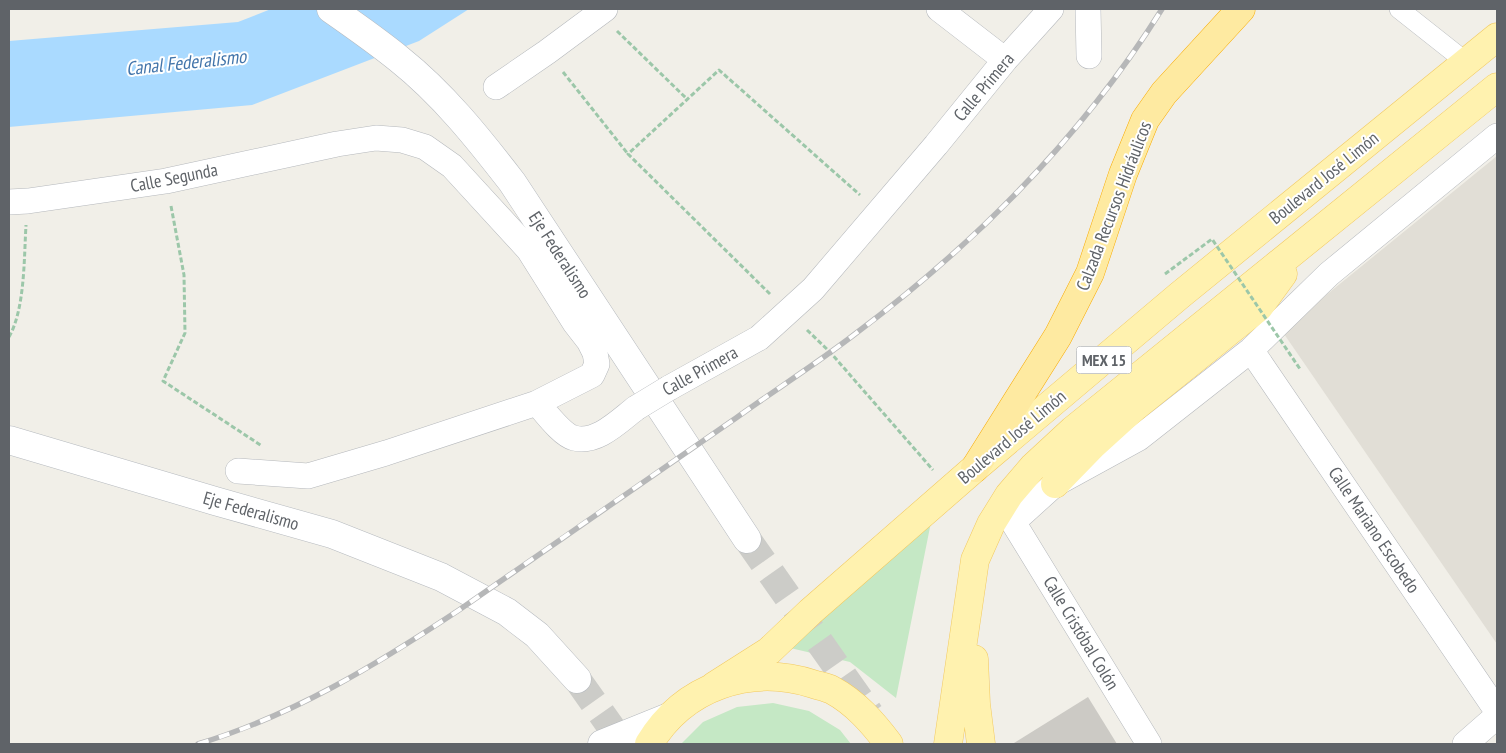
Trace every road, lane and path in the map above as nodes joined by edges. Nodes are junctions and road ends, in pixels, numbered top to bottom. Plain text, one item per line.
1 (331, 9) edge
2 (939, 9) edge
3 (1051, 9) edge
4 (1088, 9) edge
5 (1241, 9) edge
6 (1399, 9) edge
7 (602, 11) edge
8 (1497, 37) edge
9 (548, 52) junction
10 (1089, 56) dead end
11 (1005, 60) junction
12 (1466, 62) junction
13 (496, 86) dead end
14 (1497, 87) edge
15 (688, 100) junction
16 (1497, 136) edge
17 (628, 154) junction
18 (166, 181) junction
19 (18, 202) edge
20 (880, 212) junction
21 (1320, 231) junction
22 (1165, 274) dead end
23 (788, 312) junction
24 (9, 338) edge
25 (1251, 350) junction
26 (1300, 369) dead end
27 (537, 403) junction
28 (9, 440) edge
29 (268, 450) dead end
30 (975, 468) junction
31 (238, 471) dead end
32 (1055, 484) junction
33 (950, 490) junction
34 (747, 539) tunnel mouth
35 (968, 614) junction
36 (577, 679) tunnel mouth
37 (714, 686) junction
38 (1497, 711) edge
39 (1497, 716) edge
40 (670, 717) junction
41 (602, 744) edge
42 (649, 744) edge
43 (889, 744) edge
44 (948, 744) edge
45 (981, 744) edge
46 (1149, 744) edge
47 (1465, 744) edge

1 - 34 main road, Eje Federalismo
2 - 11 street
3 - 11 street, Calle Primera
4 - 10 street
5 - 30 highway, Calzada Recursos Hidráulicos
6 - 12 street
7 - 9 street
7 - 15 path
8 - 12 main road, Boulevard José Limón / MEX 15
9 - 13 street
9 - 17 path
11 - 20 street, Calle Primera
12 - 30 main road, Boulevard José Limón / MEX 15
14 - 21 main road, Boulevard José Limón / MEX 15
15 - 17 path
15 - 20 path
16 - 25 street
17 - 23 path
18 - 19 street, Calle Segunda
18 - 27 street, Calle Segunda
18 - 29 path
19 - 24 path
20 - 23 street, Calle Primera
21 - 32 main road
21 - 35 main road, Boulevard José Limón / MEX 15
22 - 26 path, bridge
23 - 27 street, Calle Primera, bridge
23 - 33 path
25 - 32 street
25 - 38 street, Calle Mariano Escobedo
27 - 31 street
28 - 36 main road, Eje Federalismo
30 - 33 main road, Boulevard José Limón / MEX 15
32 - 46 street, Calle Cristóbal Colón
33 - 37 main road, Boulevard José Limón / MEX 15
35 - 44 main road, Boulevard José Limón / MEX 15
35 - 45 main road
37 - 40 main road
37 - 43 main road
39 - 47 street
40 - 41 main road
40 - 42 main road

